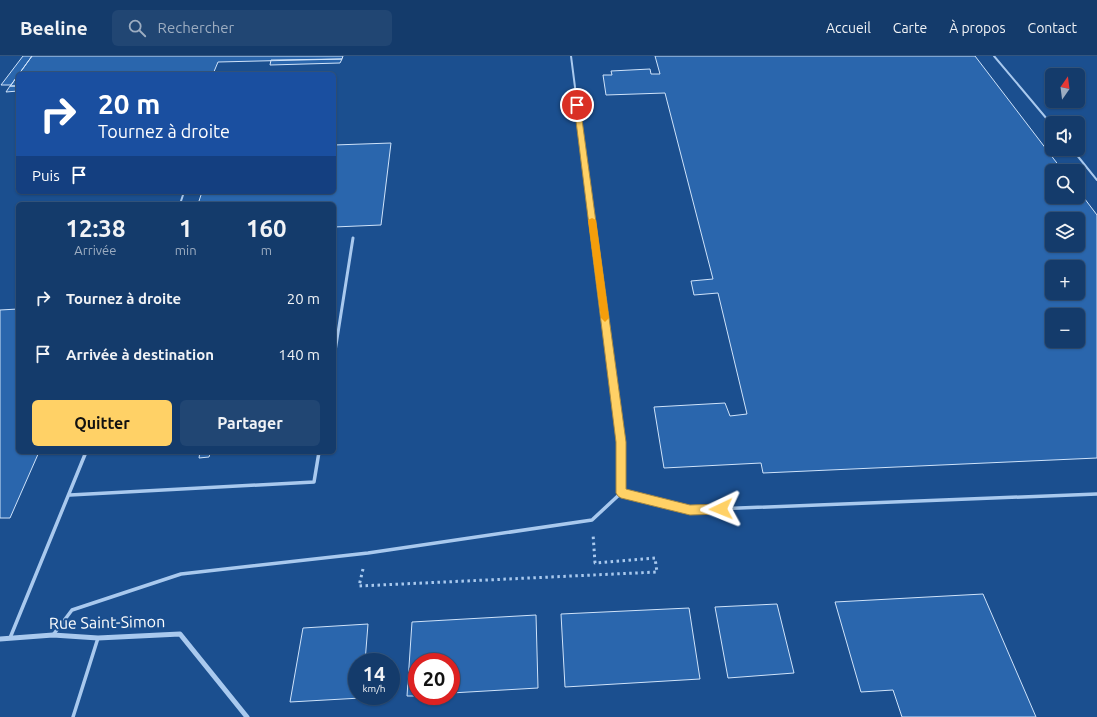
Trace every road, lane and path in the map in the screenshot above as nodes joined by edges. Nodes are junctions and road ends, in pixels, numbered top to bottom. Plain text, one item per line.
1 (571, 56) edge
2 (994, 56) edge
3 (1045, 117) edge
4 (1078, 156) edge
5 (1097, 180) edge
6 (353, 238) dead end
7 (336, 345) edge
8 (85, 454) edge
9 (319, 454) edge
10 (621, 493) junction
11 (1097, 494) edge
12 (70, 495) junction
13 (592, 520) junction
14 (368, 553) junction
15 (53, 635) junction
16 (10, 638) junction
17 (98, 638) junction
18 (0, 639) edge
19 (73, 717) edge
20 (247, 717) edge

1 - 10 lane
2 - 3 lane
4 - 5 lane
6 - 7 lane
8 - 12 lane
9 - 12 lane
10 - 11 lane
10 - 13 lane
12 - 16 lane
13 - 14 lane
13 - 14 path
14 - 15 lane
15 - 16 street, Rue Saint-Simon
15 - 17 street, Rue Saint-Simon
16 - 18 street, Rue Saint-Simon
17 - 19 lane
17 - 20 street, Rue Saint-Simon

